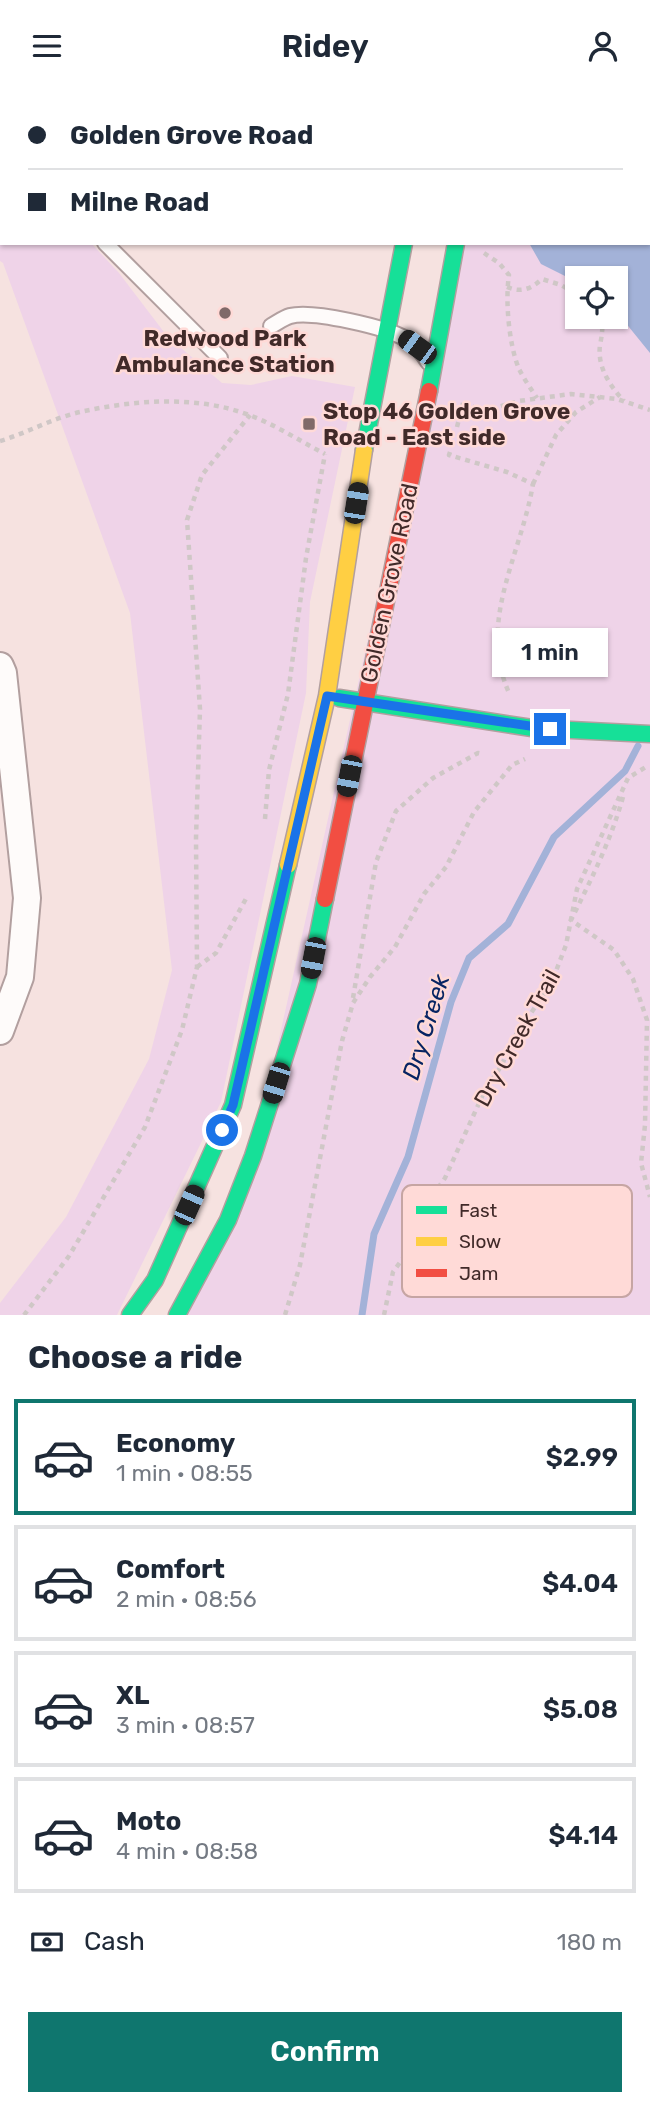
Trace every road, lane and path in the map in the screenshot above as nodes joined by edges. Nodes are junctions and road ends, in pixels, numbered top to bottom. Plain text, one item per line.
1 (107, 245) edge
2 (404, 245) edge
3 (456, 245) edge
4 (475, 247) dead end
5 (507, 287) junction
6 (565, 287) edge
7 (271, 326) dead end
8 (604, 329) edge
9 (386, 331) junction
10 (220, 358) dead end
11 (433, 375) junction
12 (458, 396) dead end
13 (600, 397) junction
14 (537, 398) junction
15 (625, 402) junction
16 (463, 403) junction
17 (650, 410) edge
18 (250, 415) junction
19 (456, 429) dead end
20 (0, 441) edge
21 (453, 442) dead end
22 (364, 448) junction
23 (325, 454) junction
24 (533, 484) junction
25 (0, 666) edge
26 (327, 696) junction
27 (364, 702) junction
28 (524, 727) junction
29 (650, 734) edge
30 (490, 754) dead end
31 (513, 755) dead end
32 (650, 764) edge
33 (628, 778) junction
34 (264, 832) dead end
35 (249, 893) dead end
36 (571, 921) junction
37 (197, 967) junction
38 (353, 1003) junction
39 (0, 1031) edge
40 (440, 1185) edge
41 (650, 1198) edge
42 (402, 1260) edge
43 (24, 1315) edge
44 (130, 1315) edge
45 (177, 1315) edge
46 (285, 1315) edge
47 (384, 1315) edge

1 - 10 lane
2 - 9 main road, Golden Grove Road
3 - 11 main road, Golden Grove Road
4 - 5 path
5 - 6 path
5 - 14 path
7 - 9 lane
8 - 15 path
9 - 11 lane
9 - 22 main road, Golden Grove Road
11 - 27 main road, Golden Grove Road
12 - 16 path
13 - 14 path
13 - 15 path
13 - 24 path
14 - 16 path
15 - 17 path
16 - 19 path
18 - 20 path
18 - 23 path
18 - 37 path
21 - 24 path
22 - 23 path
22 - 26 main road, Golden Grove Road
23 - 34 path
24 - 28 path
25 - 39 street
26 - 27 main road
26 - 44 main road, Golden Grove Road
27 - 28 main road
27 - 45 main road, Golden Grove Road
28 - 29 main road
30 - 38 path
31 - 38 path
32 - 33 path
33 - 36 path
33 - 36 path, Dry Creek Trail
35 - 37 path
36 - 40 path, Dry Creek Trail
36 - 41 path
37 - 43 path
38 - 46 path
42 - 47 path, Dry Creek Trail

